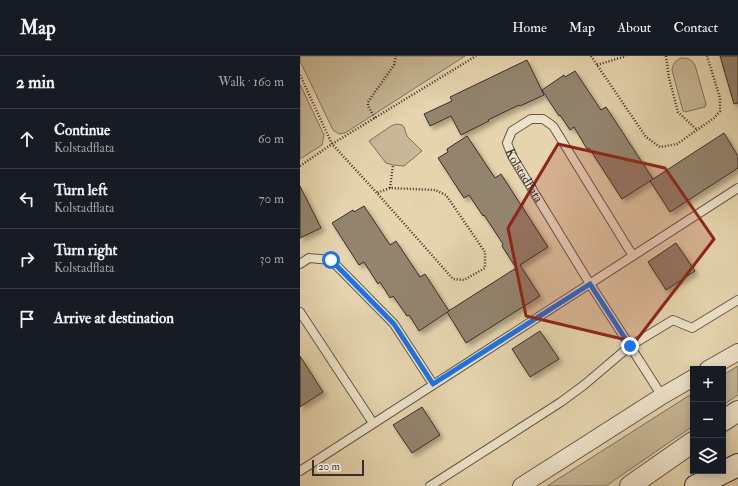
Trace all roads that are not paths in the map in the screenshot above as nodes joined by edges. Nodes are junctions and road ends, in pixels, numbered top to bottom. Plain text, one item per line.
1 (738, 188) edge
2 (633, 256) junction
3 (300, 264) edge
4 (590, 284) junction
5 (738, 300) edge
6 (300, 312) edge
7 (630, 346) junction
8 (738, 352) edge
9 (713, 366) edge
10 (690, 380) edge
11 (433, 384) junction
12 (662, 396) junction
13 (738, 411) edge
14 (726, 420) edge
15 (373, 423) junction
16 (690, 444) edge
17 (738, 465) edge
18 (300, 471) edge
19 (430, 486) edge
20 (521, 486) edge
21 (630, 486) edge
22 (696, 486) edge

1 - 2 lane
2 - 4 lane
2 - 4 lane, Kolstadflata
3 - 11 lane
4 - 7 lane, Kolstadflata
4 - 11 lane
5 - 7 lane
6 - 15 lane
7 - 12 lane, Kolstadflata
7 - 19 lane
8 - 9 street
10 - 12 street
11 - 15 lane
12 - 20 street
13 - 14 street
15 - 18 lane
16 - 21 street
17 - 22 main road

